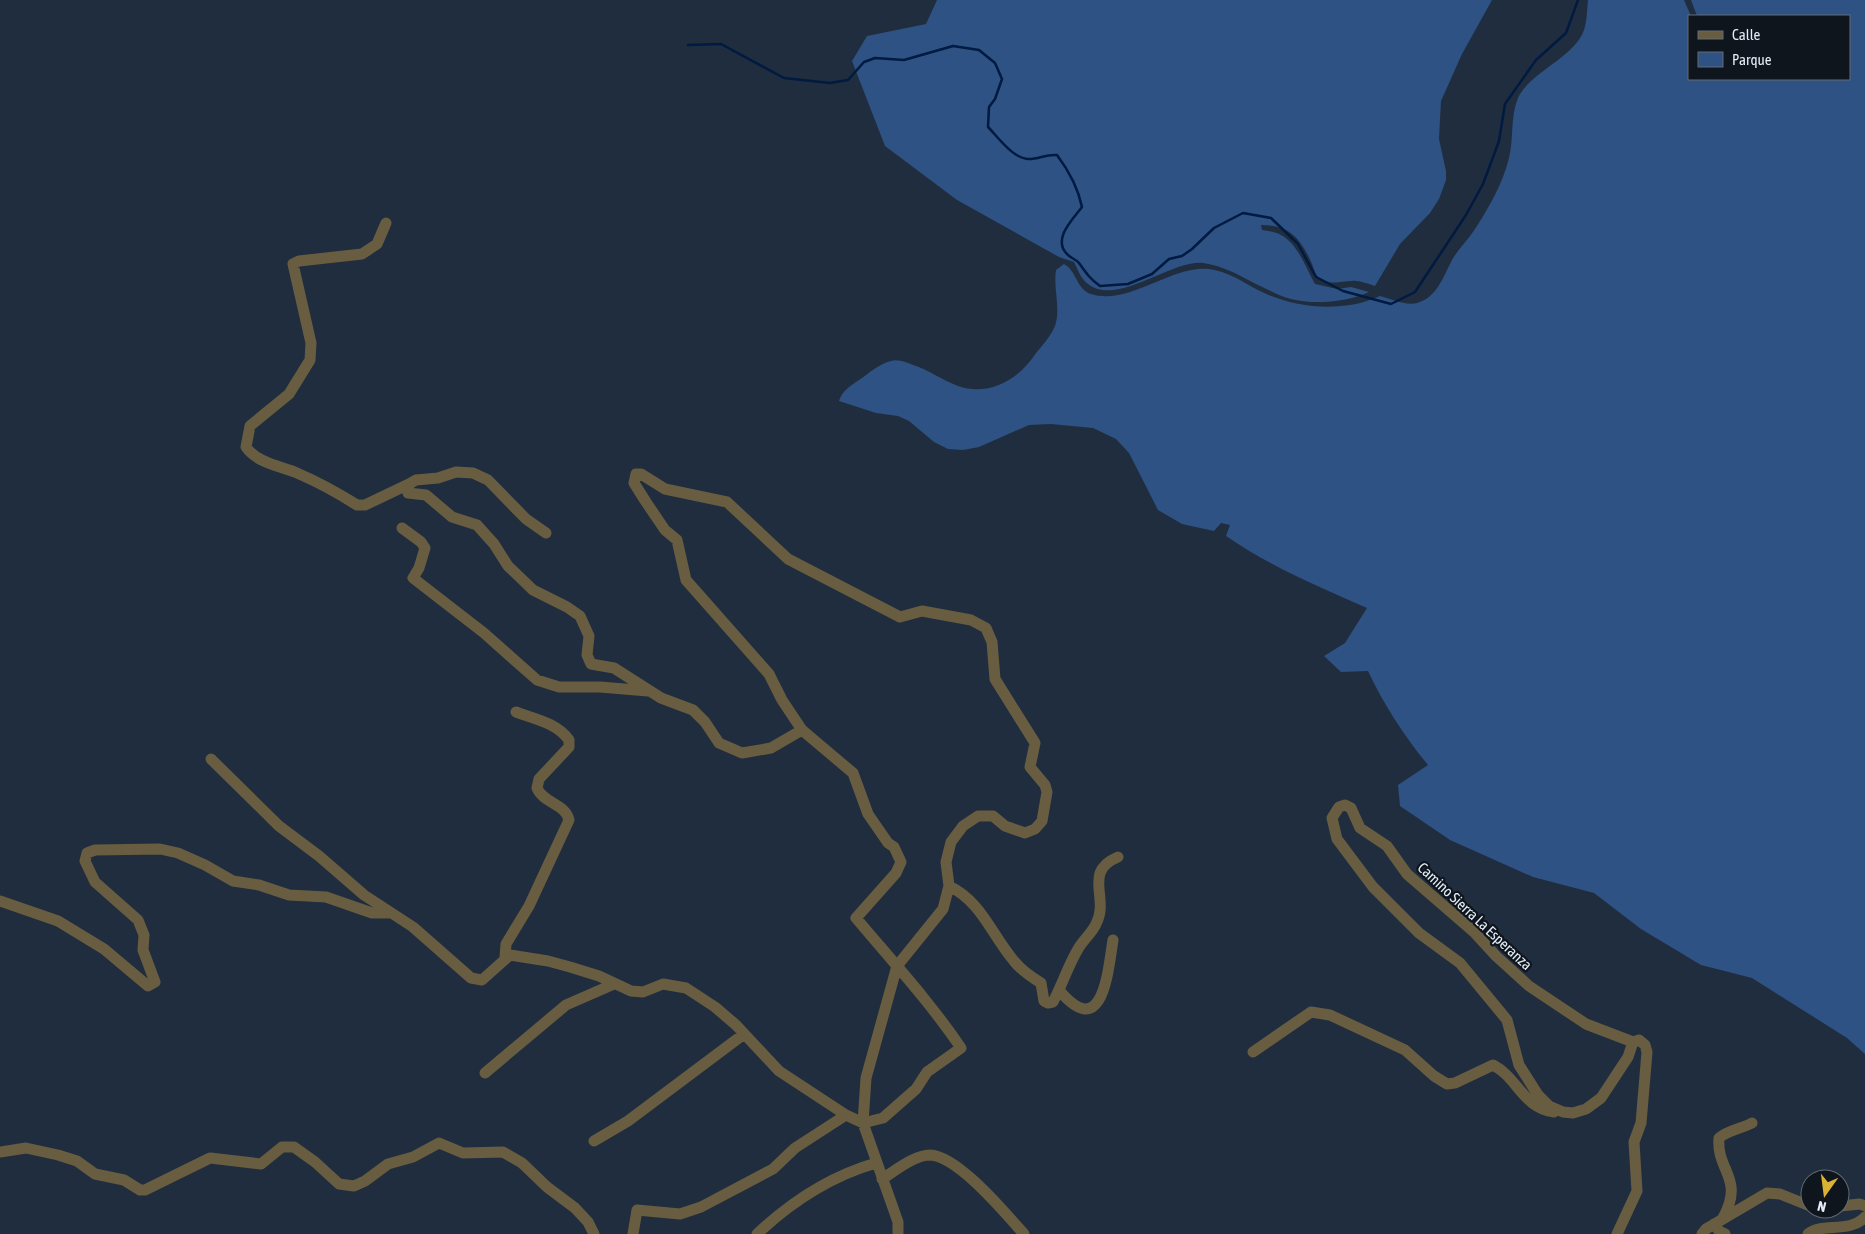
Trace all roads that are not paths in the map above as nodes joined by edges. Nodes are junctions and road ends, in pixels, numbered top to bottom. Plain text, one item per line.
1 (386, 223) dead end
2 (409, 484) junction
3 (402, 528) dead end
4 (546, 533) dead end
5 (650, 691) junction
6 (516, 712) dead end
7 (802, 730) junction
8 (211, 759) dead end
9 (1118, 857) dead end
10 (949, 886) junction
11 (0, 901) edge
12 (390, 913) junction
13 (1113, 940) dead end
14 (505, 957) junction
15 (897, 966) junction
16 (614, 984) junction
17 (1059, 990) junction
18 (744, 1034) junction
19 (1632, 1042) junction
20 (1253, 1052) dead end
21 (485, 1073) dead end
22 (1563, 1112) junction
23 (846, 1115) junction
24 (863, 1122) junction
25 (1752, 1122) dead end
26 (594, 1140) dead end
27 (0, 1152) edge
28 (876, 1163) junction
29 (882, 1179) junction
30 (1800, 1202) edge
31 (1850, 1205) edge
32 (1865, 1206) edge
33 (1865, 1217) edge
34 (1718, 1222) junction
35 (594, 1234) edge
36 (633, 1234) edge
37 (757, 1234) edge
38 (898, 1234) edge
39 (1024, 1234) edge
40 (1617, 1234) edge
41 (1702, 1234) edge
42 (1725, 1234) edge
43 (1808, 1234) edge

1 - 2 street
2 - 4 street
2 - 5 street
3 - 5 street
5 - 7 street
6 - 14 street
7 - 10 street
7 - 15 street
8 - 12 street
9 - 17 street
10 - 15 street
10 - 17 street
11 - 12 street
12 - 14 street
13 - 17 street
14 - 16 street
15 - 24 street
15 - 24 street
16 - 18 street
16 - 21 street
18 - 23 street
18 - 26 street
19 - 22 street
19 - 22 street, Camino Sierra La Esperanza
19 - 40 street, Camino Sierra La Esperanza
20 - 22 street
23 - 24 street
23 - 36 street
24 - 28 street
25 - 34 street
27 - 35 street
28 - 29 street
28 - 37 street
29 - 38 street
29 - 39 street
30 - 34 street
31 - 32 street
33 - 43 street
34 - 41 street
34 - 42 street

